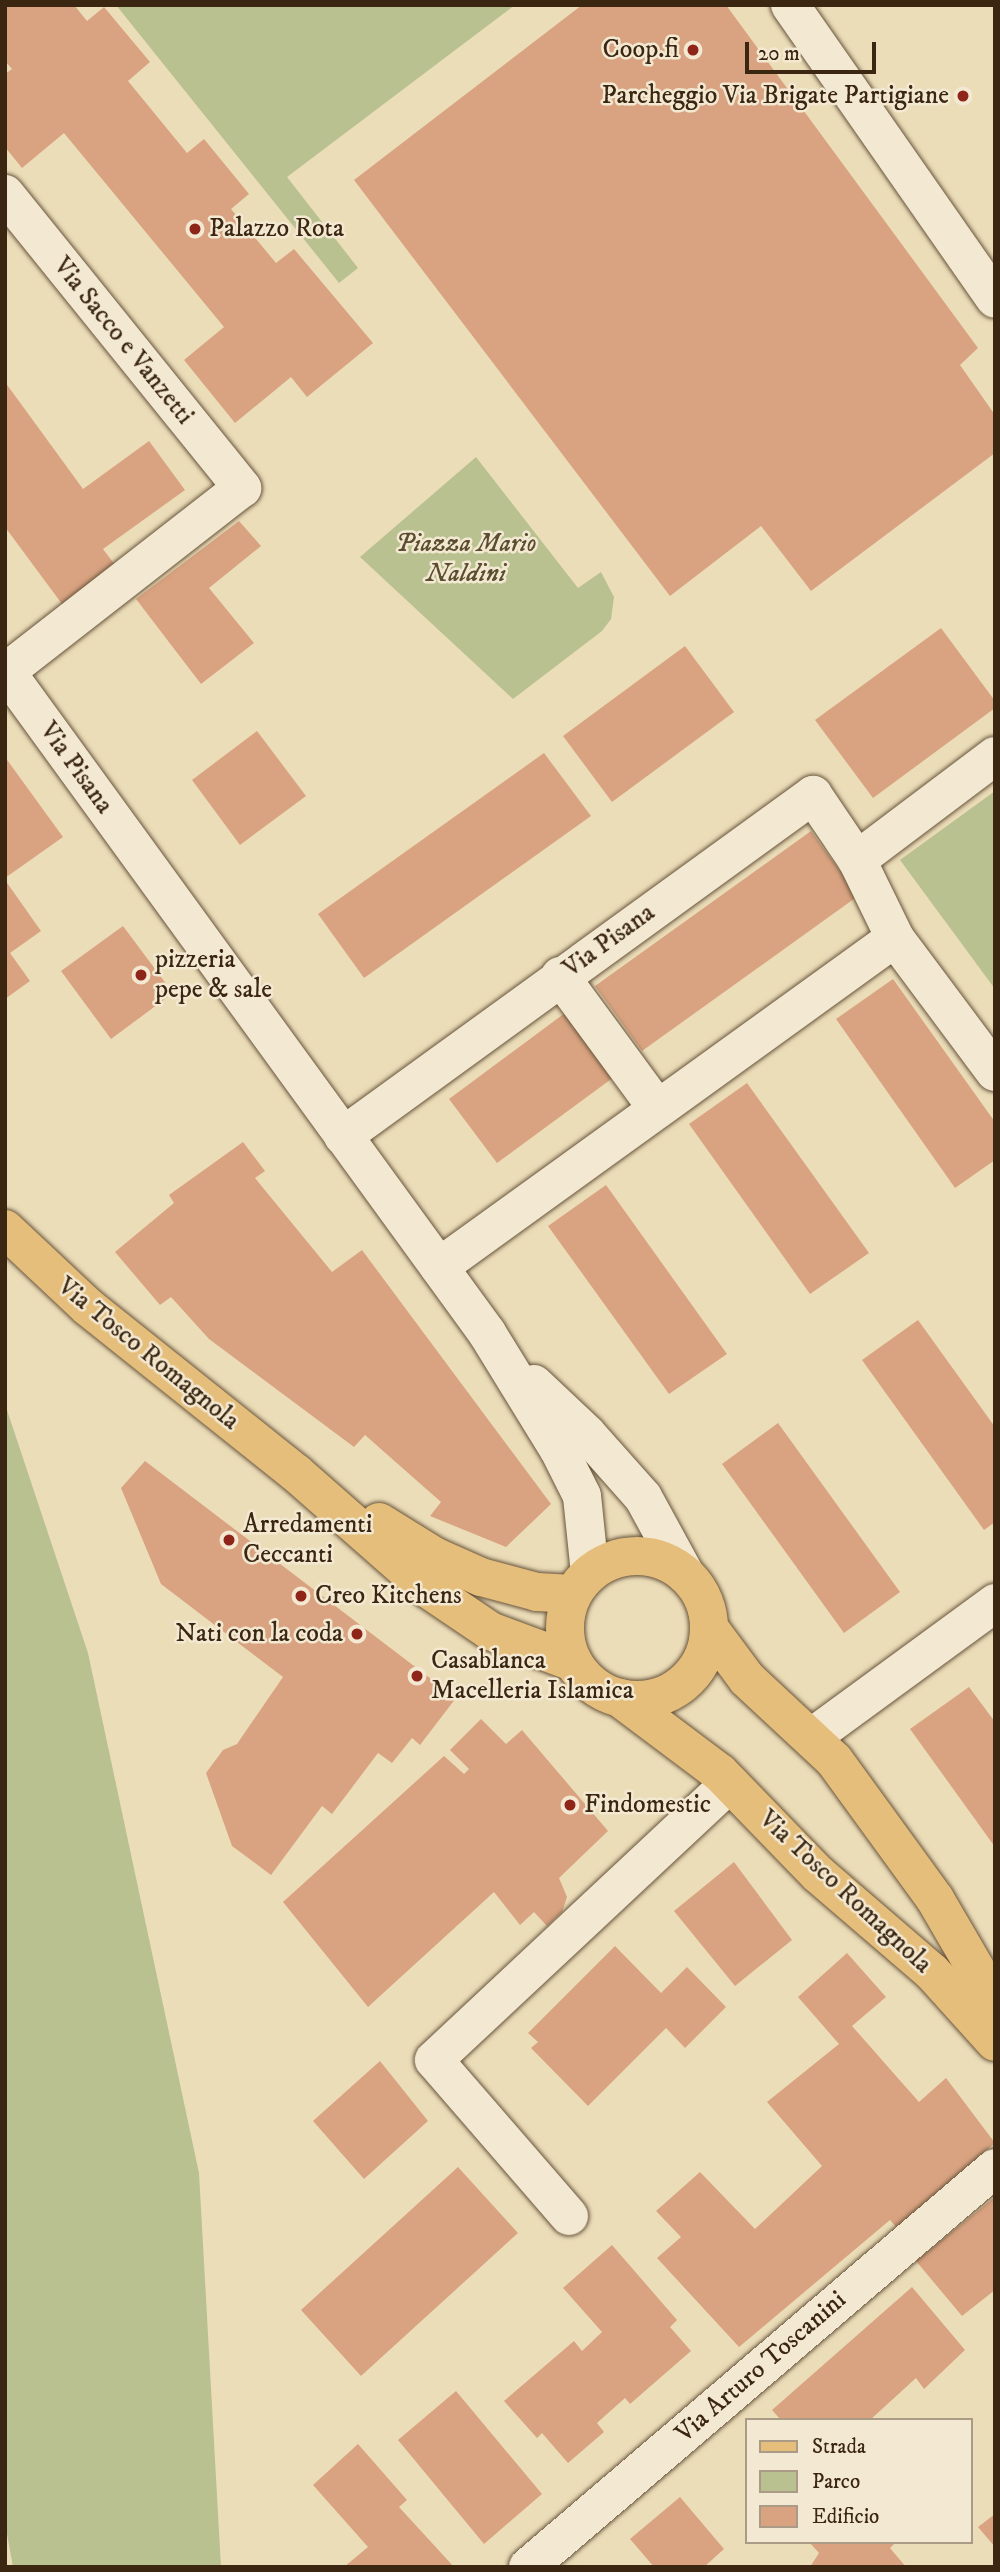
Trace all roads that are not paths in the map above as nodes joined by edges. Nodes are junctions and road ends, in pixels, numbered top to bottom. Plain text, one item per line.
1 (790, 5) edge
2 (5, 194) edge
3 (995, 299) edge
4 (242, 488) joint
5 (6, 671) edge
6 (995, 756) edge
7 (857, 860) junction
8 (895, 939) junction
9 (560, 976) junction
10 (990, 1054) edge
11 (657, 1108) junction
12 (344, 1136) junction
13 (5, 1229) edge
14 (439, 1266) junction
15 (497, 1349) junction
16 (296, 1472) junction
17 (685, 1574) junction
18 (581, 1583) junction
19 (995, 1603) edge
20 (710, 1629) junction
21 (573, 1662) junction
22 (620, 1698) junction
23 (812, 1737) junction
24 (730, 1783) junction
25 (995, 2002) edge
26 (995, 2042) edge
27 (995, 2168) edge
28 (569, 2216) dead end
29 (528, 2567) edge

1 - 3 street
2 - 4 street, Via Sacco e Vanzetti
4 - 5 street, Via Pisana
5 - 12 street, Via Pisana
6 - 7 street
7 - 8 street
7 - 9 street, Via Pisana
8 - 10 street
8 - 11 street
9 - 11 street
9 - 12 street, Via Pisana
11 - 14 street
12 - 14 street, Via Pisana
13 - 16 main road, Via Tosco Romagnola
14 - 15 street, Via Pisana
15 - 17 street
15 - 18 street
16 - 18 main road, Via Tosco Romagnola
16 - 21 main road, Via Tosco Romagnola
17 - 18 main road
17 - 20 main road
18 - 21 main road
19 - 23 street
20 - 22 main road
20 - 23 main road, Via Tosco Romagnola
21 - 22 main road
22 - 24 main road, Via Tosco Romagnola
23 - 25 main road, Via Tosco Romagnola
24 - 26 main road, Via Tosco Romagnola
24 - 28 street
27 - 29 street, Via Arturo Toscanini

